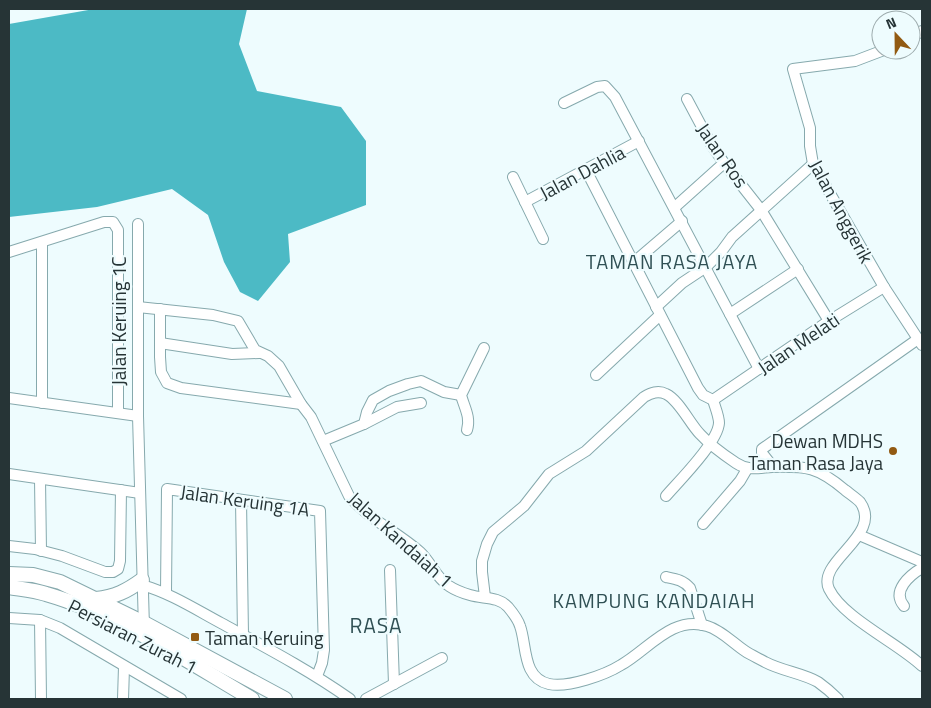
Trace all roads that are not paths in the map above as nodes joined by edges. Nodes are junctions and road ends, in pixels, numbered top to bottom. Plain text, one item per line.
1 (871, 55) edge
2 (687, 99) dead end
3 (564, 103) dead end
4 (639, 141) junction
5 (724, 163) junction
6 (813, 164) junction
7 (586, 170) junction
8 (513, 177) dead end
9 (525, 202) junction
10 (675, 208) junction
11 (761, 210) junction
12 (682, 221) junction
13 (138, 224) dead end
14 (544, 239) dead end
15 (42, 242) junction
16 (9, 252) edge
17 (633, 263) junction
18 (706, 267) junction
19 (798, 269) junction
20 (884, 286) junction
21 (138, 307) junction
22 (160, 309) junction
23 (658, 311) junction
24 (730, 314) junction
25 (829, 321) junction
26 (920, 342) edge
27 (160, 343) junction
28 (484, 348) dead end
29 (259, 353) junction
30 (759, 369) junction
31 (596, 376) dead end
32 (460, 394) junction
33 (9, 398) edge
34 (713, 400) junction
35 (42, 403) junction
36 (421, 403) dead end
37 (301, 404) junction
38 (118, 412) junction
39 (138, 416) junction
40 (364, 424) junction
41 (467, 430) dead end
42 (323, 441) junction
43 (710, 443) junction
44 (773, 467) junction
45 (747, 469) junction
46 (9, 474) edge
47 (40, 479) junction
48 (122, 490) junction
49 (140, 493) junction
50 (666, 496) dead end
51 (241, 500) junction
52 (703, 524) dead end
53 (859, 535) junction
54 (9, 546) edge
55 (41, 551) junction
56 (922, 562) edge
57 (922, 568) edge
58 (390, 570) dead end
59 (9, 574) edge
60 (666, 577) dead end
61 (142, 582) junction
62 (9, 588) edge
63 (166, 593) junction
64 (485, 597) junction
65 (96, 598) junction
66 (904, 606) dead end
67 (9, 618) edge
68 (40, 620) junction
69 (702, 626) junction
70 (144, 630) junction
71 (243, 635) junction
72 (442, 658) dead end
73 (922, 666) edge
74 (124, 667) junction
75 (317, 676) junction
76 (394, 684) junction
77 (41, 699) edge
78 (124, 699) edge
79 (181, 699) edge
80 (252, 699) edge
81 (285, 699) edge
82 (350, 699) edge
83 (366, 699) edge
84 (838, 699) edge

1 - 6 street, Jalan Anggerik
2 - 5 street, Jalan Ros
3 - 4 street
4 - 7 street, Jalan Dahlia
4 - 10 street
5 - 10 street
5 - 11 street, Jalan Ros
6 - 11 street
6 - 20 street, Jalan Anggerik
7 - 9 street, Jalan Dahlia
7 - 17 street
8 - 9 street
9 - 14 street
10 - 12 street
11 - 18 street
11 - 19 street, Jalan Ros
12 - 17 street
12 - 18 street
13 - 21 street
15 - 16 street
15 - 35 street
15 - 38 street, Jalan Keruing 1C
17 - 23 street
18 - 23 street
18 - 24 street
19 - 24 street
19 - 25 street, Jalan Ros
20 - 25 street, Jalan Melati
20 - 26 street, Jalan Anggerik
21 - 22 street
21 - 39 street
22 - 27 street
22 - 29 street
23 - 31 street
23 - 34 street
24 - 30 street
25 - 30 street, Jalan Melati
26 - 44 street
27 - 29 street
27 - 37 street
28 - 32 street
29 - 37 street, Jalan Kandaiah 1
30 - 34 street, Jalan Melati
32 - 40 street
32 - 41 street
33 - 35 street
34 - 43 street
35 - 38 street
36 - 40 street
37 - 42 street, Jalan Kandaiah 1
38 - 39 street
39 - 49 street
40 - 42 street
42 - 64 street, Jalan Kandaiah 1
43 - 45 street
43 - 50 street
43 - 64 street
44 - 45 street
44 - 53 street
45 - 52 street
46 - 47 street
47 - 48 street
47 - 55 street
48 - 49 street
48 - 55 street
49 - 61 street
51 - 63 street, Jalan Keruing 1A
51 - 71 street
51 - 75 street, Jalan Keruing 1A
53 - 56 street
53 - 73 street
54 - 55 street
57 - 66 street
58 - 76 street
59 - 65 main road, Persiaran Zurah 1
60 - 69 street
61 - 63 street
61 - 65 main road
61 - 70 street
62 - 70 main road, Persiaran Zurah 1
63 - 71 street
64 - 69 street, Jalan Kandaiah 1
65 - 70 main road, Persiaran Zurah 1
67 - 68 street
68 - 74 street
68 - 77 street
69 - 84 street, Jalan Kandaiah 1
70 - 80 main road, Persiaran Zurah 1
70 - 81 main road, Persiaran Zurah 1
71 - 75 street
72 - 76 street
74 - 78 street
74 - 79 street
75 - 82 street
76 - 83 street

